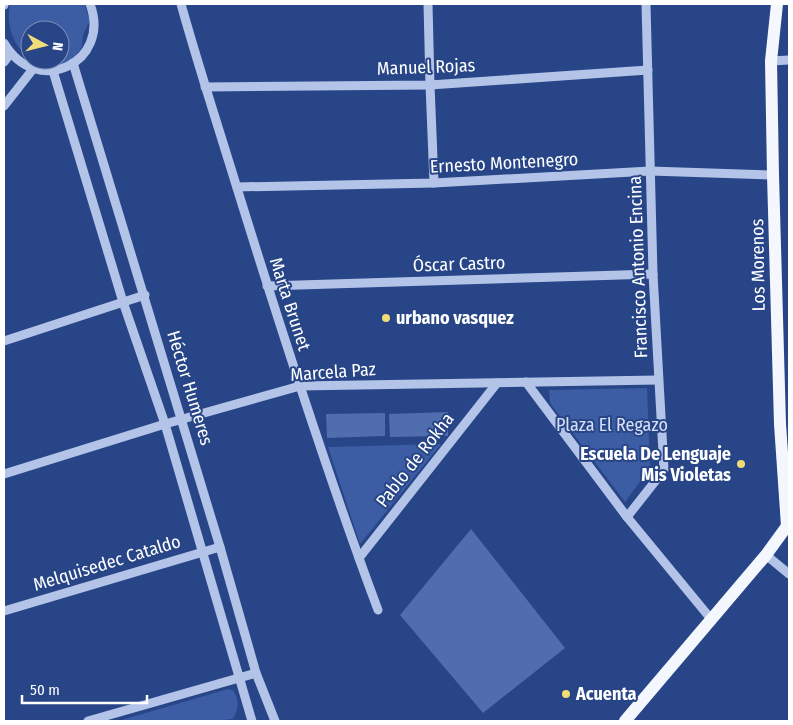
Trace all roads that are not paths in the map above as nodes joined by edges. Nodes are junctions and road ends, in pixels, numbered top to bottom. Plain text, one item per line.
1 (90, 4) edge
2 (181, 4) edge
3 (428, 4) edge
4 (646, 4) edge
5 (777, 4) edge
6 (4, 43) edge
7 (10, 54) junction
8 (771, 60) junction
9 (789, 60) edge
10 (4, 62) edge
11 (20, 62) edge
12 (73, 63) junction
13 (32, 70) edge
14 (43, 70) edge
15 (648, 70) junction
16 (53, 71) junction
17 (430, 85) junction
18 (205, 88) junction
19 (4, 106) edge
20 (650, 171) junction
21 (773, 174) junction
22 (434, 183) junction
23 (237, 187) junction
24 (652, 274) junction
25 (267, 286) junction
26 (145, 295) junction
27 (123, 302) junction
28 (4, 341) edge
29 (658, 380) junction
30 (526, 382) junction
31 (498, 383) junction
32 (300, 386) junction
33 (182, 419) junction
34 (784, 420) edge
35 (165, 424) junction
36 (4, 474) edge
37 (627, 517) junction
38 (788, 526) edge
39 (220, 547) junction
40 (204, 552) junction
41 (766, 555) junction
42 (359, 558) junction
43 (789, 574) edge
44 (378, 610) dead end
45 (4, 611) edge
46 (711, 619) junction
47 (256, 673) junction
48 (238, 679) junction
49 (88, 721) edge
50 (252, 721) edge
51 (274, 721) edge
52 (625, 721) edge

1 - 12 street
2 - 18 street, Marta Brunet
3 - 17 street
4 - 15 street, Francisco Antonio Encina
5 - 8 main road, Los Morenos
6 - 7 street
7 - 10 street
7 - 11 street
8 - 9 street
8 - 21 main road, Los Morenos
12 - 16 street
12 - 26 street, Héctor Humeres
13 - 19 street
14 - 16 street
15 - 17 street, Manuel Rojas
15 - 20 street, Francisco Antonio Encina
16 - 27 street, Héctor Humeres
17 - 18 street, Manuel Rojas
17 - 22 street
18 - 23 street, Marta Brunet
20 - 21 street, Ernesto Montenegro
20 - 22 street, Ernesto Montenegro
20 - 24 street, Francisco Antonio Encina
21 - 34 main road, Los Morenos
22 - 23 street, Ernesto Montenegro
23 - 25 street, Marta Brunet
24 - 25 street, Óscar Castro
24 - 29 street, Francisco Antonio Encina
25 - 32 street, Marta Brunet
26 - 27 street
26 - 33 street, Héctor Humeres
27 - 28 street
27 - 35 street, Héctor Humeres
29 - 30 street, Marcela Paz
29 - 37 street, Francisco Antonio Encina
30 - 31 street, Marcela Paz
30 - 37 street
31 - 32 street, Marcela Paz
31 - 42 street, Pablo de Rokha
32 - 33 street, Marcela Paz
32 - 42 street, Marta Brunet
33 - 35 street, Marcela Paz
33 - 39 street, Héctor Humeres
34 - 38 main road, Los Morenos
35 - 36 street, Marcela Paz
35 - 40 street, Héctor Humeres
37 - 46 street
38 - 41 main road
39 - 40 street, Melquisedec Cataldo
39 - 47 street, Héctor Humeres
40 - 45 street, Melquisedec Cataldo
40 - 48 street, Héctor Humeres
41 - 43 street
41 - 46 main road
42 - 44 street, Marta Brunet
46 - 52 main road
47 - 48 street
47 - 51 street, Héctor Humeres
48 - 49 street
48 - 50 street, Héctor Humeres

